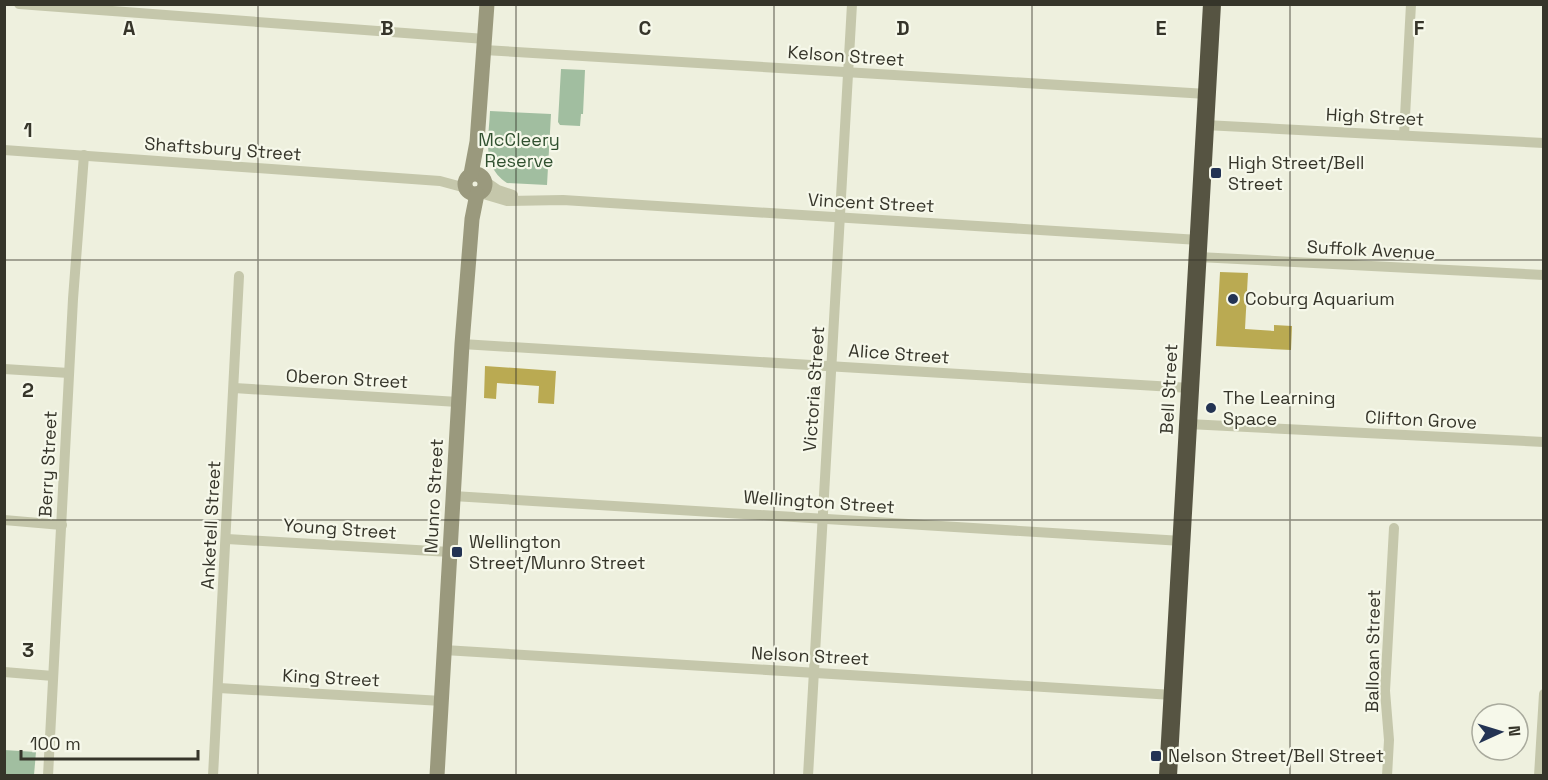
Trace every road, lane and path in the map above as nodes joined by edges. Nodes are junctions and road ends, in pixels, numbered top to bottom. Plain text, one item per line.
1 (19, 4) edge
2 (487, 4) edge
3 (852, 4) edge
4 (1212, 4) edge
5 (1411, 4) edge
6 (484, 44) junction
7 (848, 72) junction
8 (1206, 94) junction
9 (1205, 125) junction
10 (1404, 135) junction
11 (1544, 143) edge
12 (4, 150) edge
13 (84, 155) junction
14 (474, 184) junction
15 (840, 218) junction
16 (1198, 248) junction
17 (1544, 275) edge
18 (239, 276) dead end
19 (462, 344) junction
20 (832, 366) junction
21 (4, 369) edge
22 (69, 373) junction
23 (234, 388) junction
24 (1190, 388) junction
25 (458, 402) junction
26 (1188, 424) junction
27 (1544, 442) edge
28 (453, 496) junction
29 (823, 519) junction
30 (4, 520) edge
31 (62, 525) junction
32 (1394, 528) dead end
33 (227, 539) junction
34 (1182, 541) junction
35 (450, 552) junction
36 (444, 650) junction
37 (4, 672) edge
38 (814, 673) junction
39 (53, 676) junction
40 (219, 688) junction
41 (1544, 694) edge
42 (1173, 695) junction
43 (442, 701) junction
44 (1542, 756) edge
45 (48, 776) edge
46 (213, 776) edge
47 (437, 776) edge
48 (808, 776) edge
49 (1168, 776) edge
50 (1387, 776) edge
51 (1539, 776) edge

1 - 6 street, Kelson Street
2 - 6 street, Munro Street
3 - 7 street, Victoria Street
4 - 8 highway, Bell Street
5 - 10 street
6 - 7 street, Kelson Street
6 - 14 street, Munro Street
7 - 8 street, Kelson Street
7 - 15 street, Victoria Street
8 - 9 highway, Bell Street
9 - 10 street, High Street
9 - 16 highway, Bell Street
10 - 11 street, High Street
12 - 13 street, Shaftsbury Street
13 - 14 street, Shaftsbury Street
13 - 22 street, Berry Street
14 - 15 street, Vincent Street
14 - 19 street, Munro Street
15 - 16 street, Vincent Street
15 - 20 street, Victoria Street
16 - 17 street, Suffolk Avenue
16 - 24 highway, Bell Street
18 - 23 street, Anketell Street
19 - 20 street, Alice Street
19 - 25 street, Munro Street
20 - 24 street, Alice Street
20 - 29 street, Victoria Street
21 - 22 street
22 - 31 street, Berry Street
23 - 25 street, Oberon Street
23 - 33 street, Anketell Street
24 - 26 highway, Bell Street
25 - 28 street, Munro Street
26 - 27 street, Clifton Grove
26 - 34 highway, Bell Street
28 - 29 street, Wellington Street
28 - 35 street, Munro Street
29 - 34 street, Wellington Street
29 - 38 street, Victoria Street
30 - 31 street
31 - 39 street, Berry Street
32 - 50 street, Balloan Street
33 - 35 street, Young Street
33 - 40 street, Anketell Street
34 - 42 highway, Bell Street
35 - 36 street, Munro Street
36 - 38 street, Nelson Street
36 - 43 street, Munro Street
37 - 39 street
38 - 42 street, Nelson Street
38 - 48 street, Victoria Street
39 - 45 street, Berry Street
40 - 43 street, King Street
40 - 46 street, Anketell Street
41 - 44 street
42 - 49 highway, Bell Street
43 - 47 street, Munro Street
44 - 51 street

